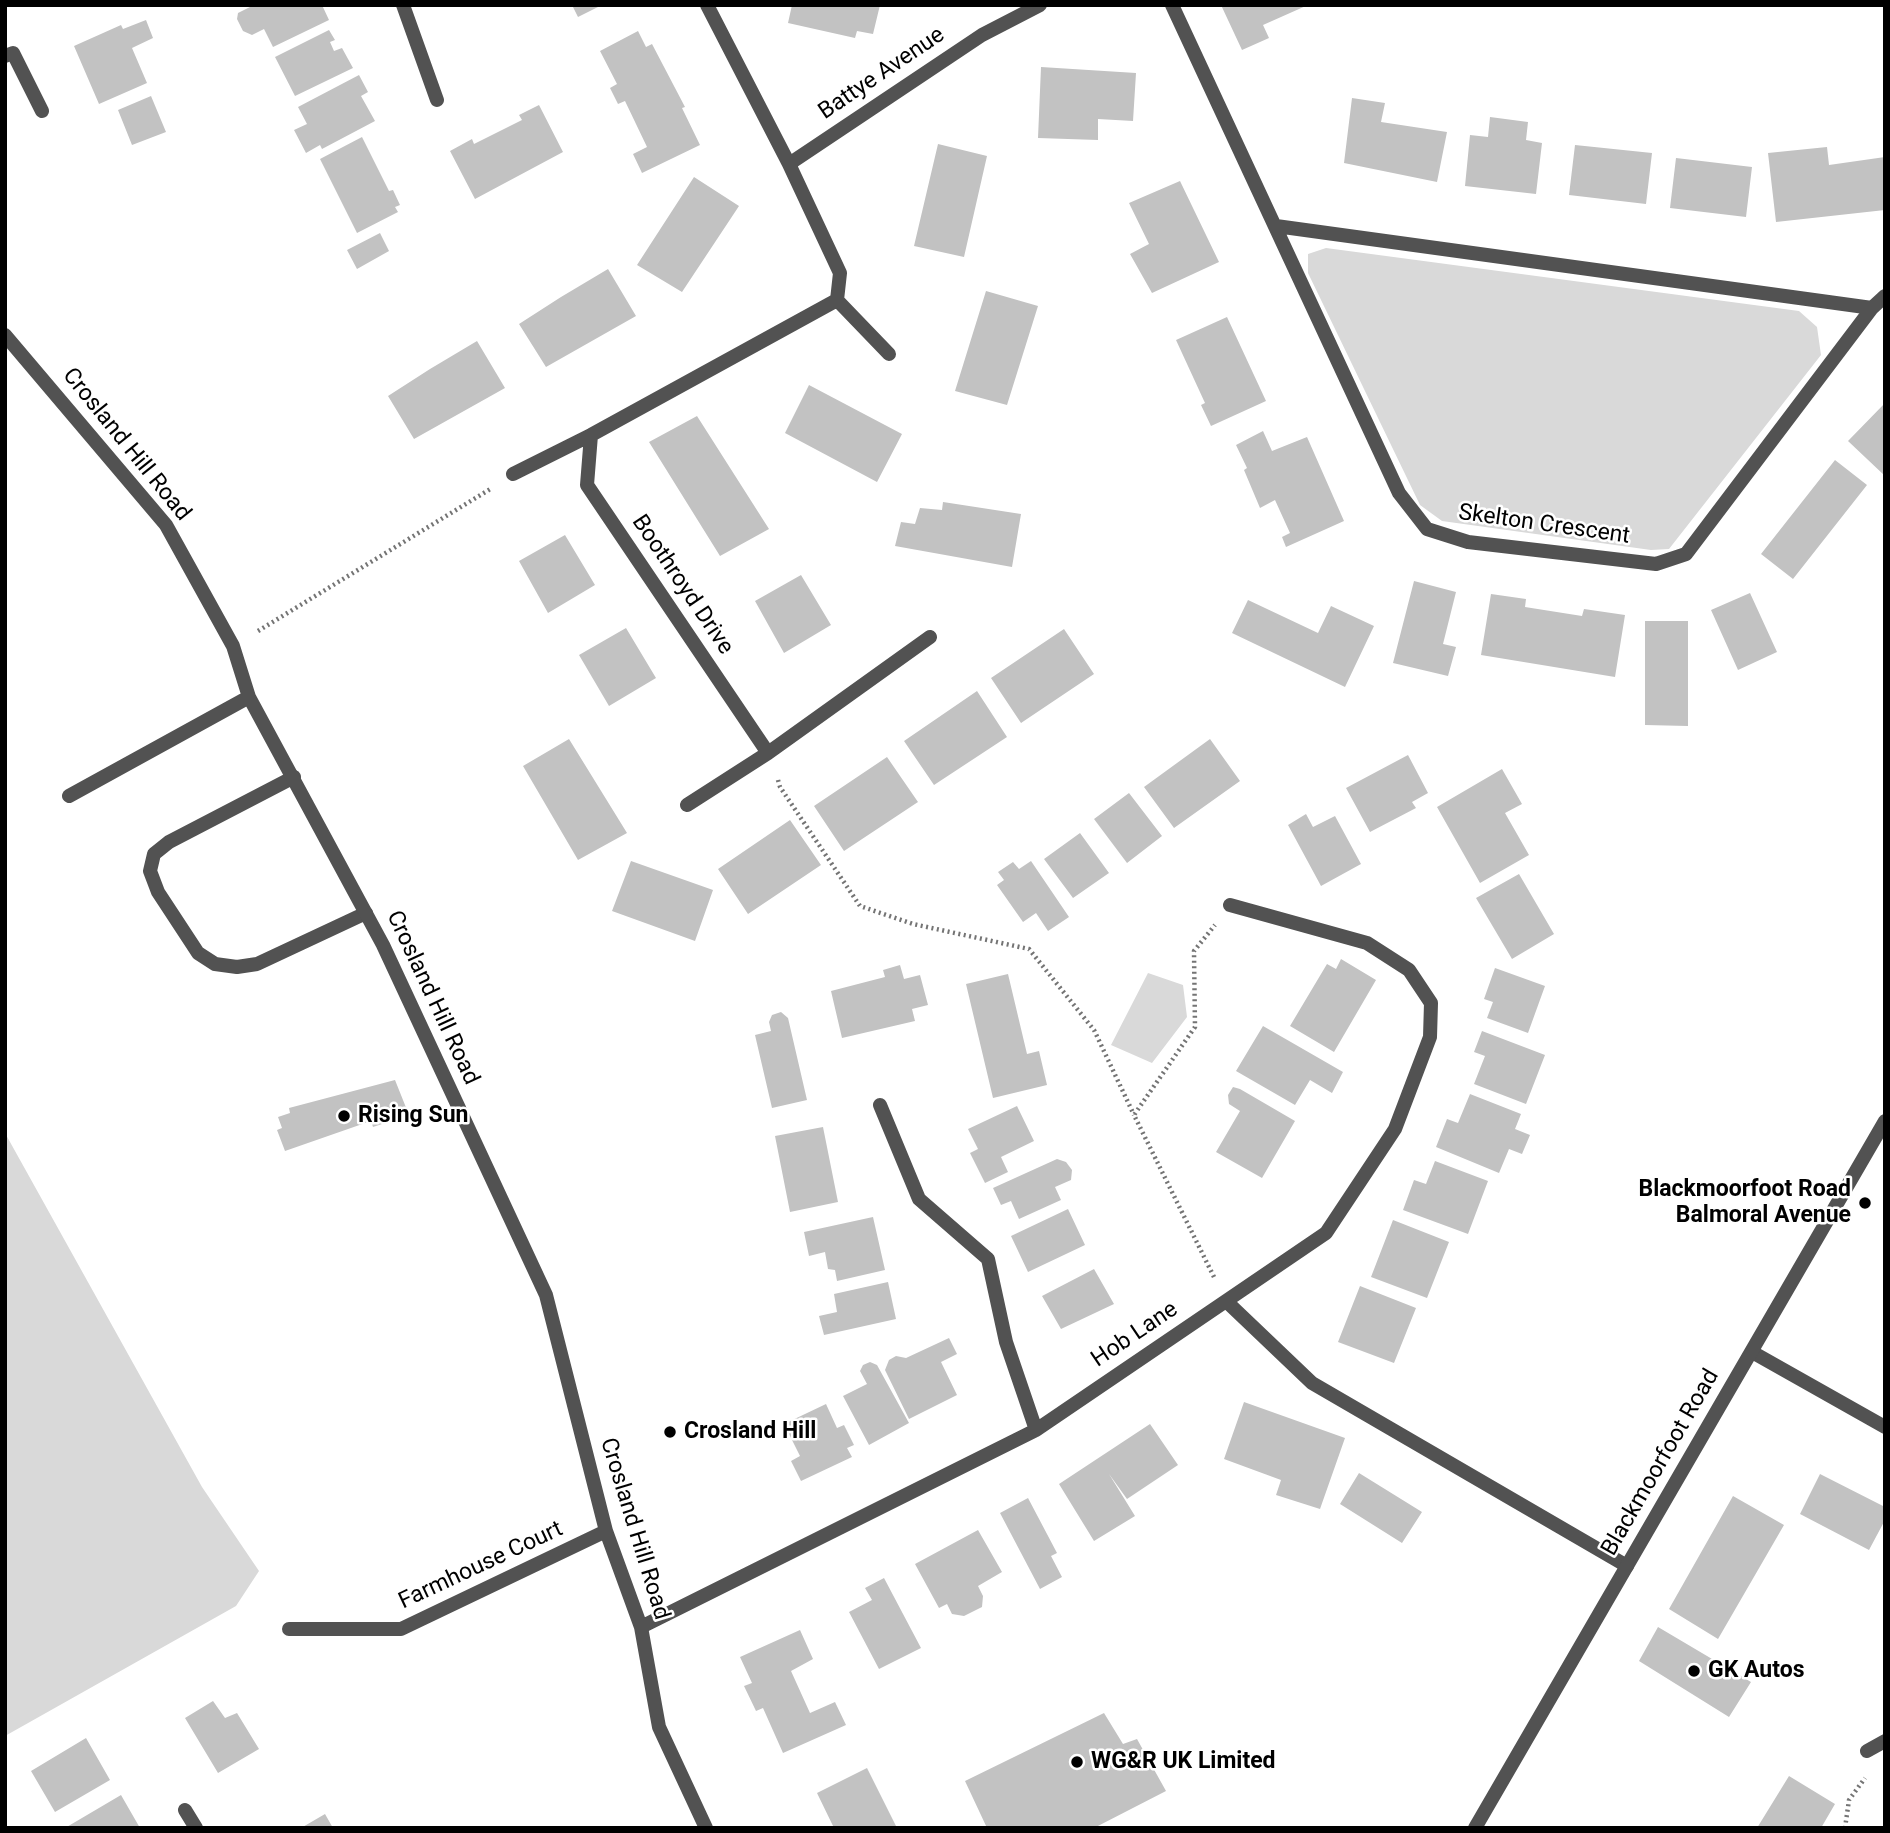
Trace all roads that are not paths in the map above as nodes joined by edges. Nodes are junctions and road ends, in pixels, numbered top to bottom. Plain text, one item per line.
1 (403, 5) edge
2 (707, 5) edge
3 (1040, 5) edge
4 (1172, 5) edge
5 (5, 56) edge
6 (437, 100) dead end
7 (42, 111) dead end
8 (789, 164) junction
9 (1276, 226) junction
10 (1885, 296) edge
11 (837, 300) junction
12 (1872, 309) junction
13 (5, 335) edge
14 (889, 354) dead end
15 (591, 435) junction
16 (513, 474) road end
17 (930, 637) dead end
18 (249, 697) junction
19 (768, 753) junction
20 (293, 776) junction
21 (69, 796) dead end
22 (687, 805) dead end
23 (1230, 905) road end
24 (366, 913) junction
25 (880, 1105) dead end
26 (1885, 1121) edge
27 (1226, 1301) junction
28 (1752, 1352) junction
29 (1885, 1427) edge
30 (1036, 1430) junction
31 (606, 1531) junction
32 (1627, 1566) junction
33 (641, 1627) junction
34 (289, 1629) dead end
35 (1885, 1741) edge
36 (1867, 1751) road end
37 (185, 1810) dead end
38 (196, 1828) edge
39 (706, 1828) edge
40 (1475, 1828) edge

1 - 6 street
2 - 8 street
3 - 8 street, Battye Avenue
4 - 9 street, Skelton Crescent
5 - 7 street
8 - 11 street
9 - 12 street
9 - 12 street, Skelton Crescent
10 - 12 street, Skelton Crescent
11 - 14 street
11 - 15 street
13 - 18 street, Crosland Hill Road
15 - 16 street
15 - 19 street, Boothroyd Drive
17 - 19 street
18 - 20 street, Crosland Hill Road
18 - 21 street
19 - 22 street
20 - 24 street, Crosland Hill Road
20 - 24 street
23 - 27 street, Hob Lane
24 - 31 street, Crosland Hill Road
25 - 30 street
26 - 28 street, Blackmoorfoot Road
27 - 30 street, Hob Lane
27 - 32 street
28 - 29 street
28 - 32 street, Blackmoorfoot Road
30 - 33 street, Hob Lane
31 - 33 street, Crosland Hill Road
31 - 34 street, Farmhouse Court
32 - 40 street, Blackmoorfoot Road
33 - 39 street, Crosland Hill Road
35 - 36 street
37 - 38 street

